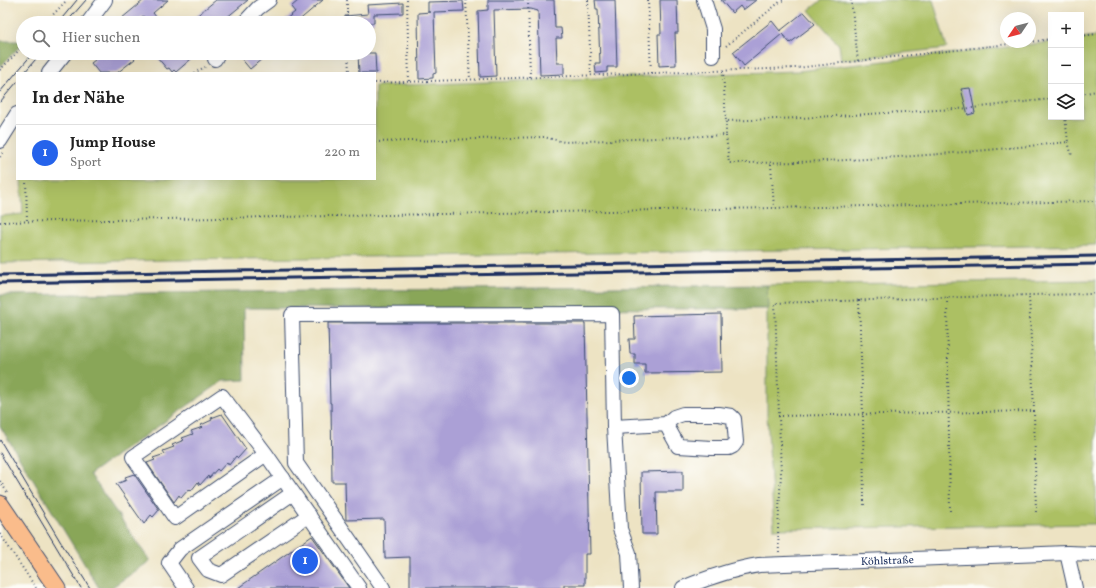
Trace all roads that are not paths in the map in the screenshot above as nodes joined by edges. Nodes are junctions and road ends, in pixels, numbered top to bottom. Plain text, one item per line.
1 (105, 0) edge
2 (269, 0) edge
3 (704, 0) edge
4 (93, 16) edge
5 (251, 16) edge
6 (714, 56) road end
7 (59, 60) edge
8 (50, 72) edge
9 (16, 116) edge
10 (0, 141) edge
11 (666, 424) junction
12 (614, 427) junction
13 (266, 454) junction
14 (283, 478) junction
15 (293, 492) junction
16 (0, 504) edge
17 (308, 515) junction
18 (1067, 553) junction
19 (1096, 554) edge
20 (57, 588) edge
21 (186, 588) edge
22 (360, 588) edge
23 (383, 588) edge
24 (631, 588) edge
25 (683, 588) edge
26 (1075, 588) edge

1 - 4 street
2 - 5 street
3 - 6 street
7 - 8 street
9 - 10 street
11 - 11 street
11 - 12 street
12 - 23 street
12 - 24 street
13 - 13 street
13 - 14 street
14 - 15 street
14 - 21 street
15 - 17 street
15 - 17 street
16 - 20 main road
17 - 22 street
18 - 19 street, Köhlstraße
18 - 25 street, Köhlstraße
18 - 26 street

